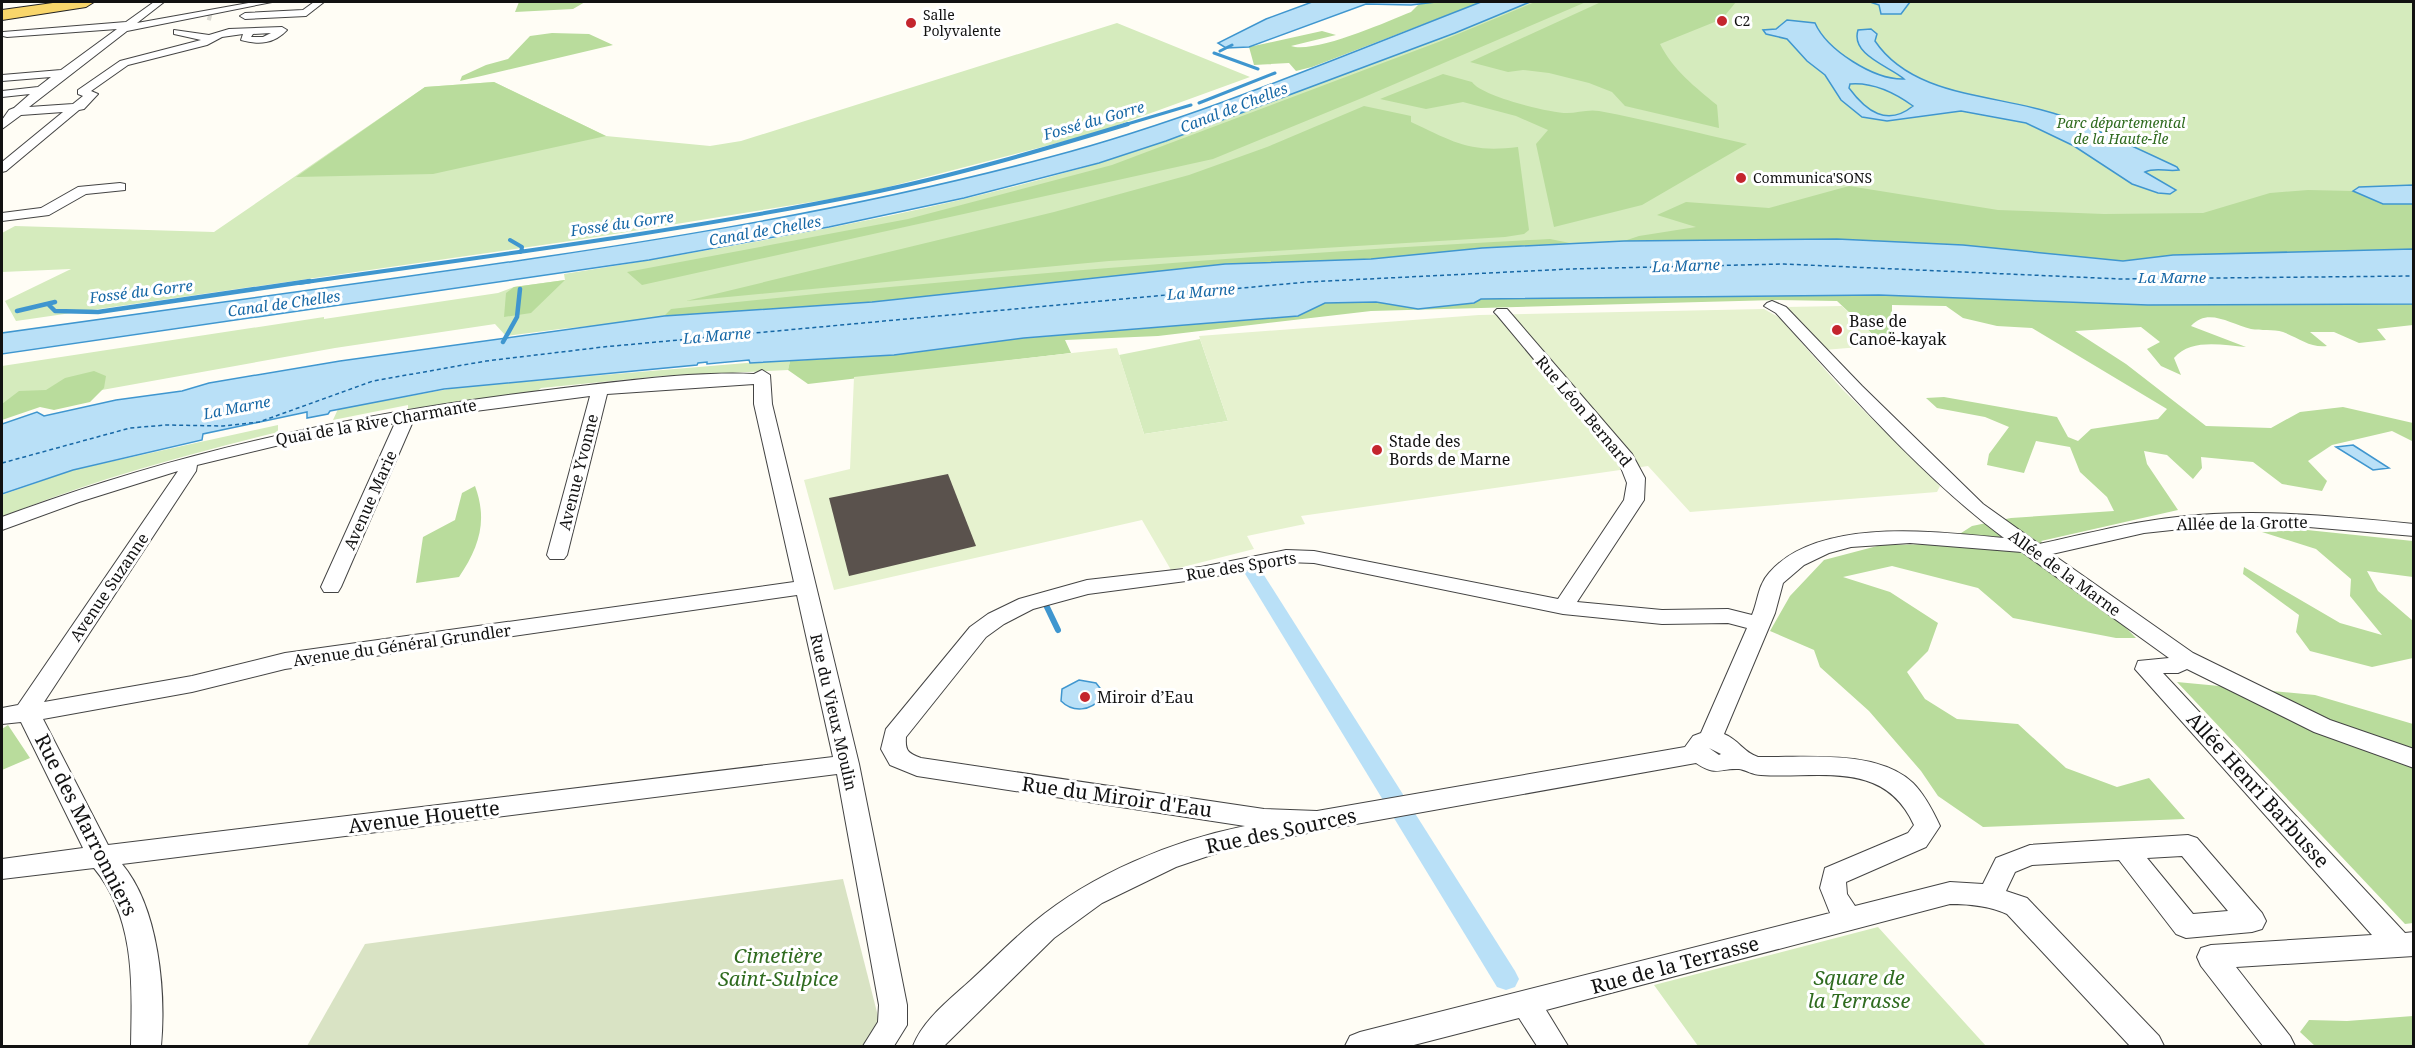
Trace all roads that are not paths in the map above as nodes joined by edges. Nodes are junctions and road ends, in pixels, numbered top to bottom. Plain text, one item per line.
1 (69, 2) edge
2 (86, 2) edge
3 (159, 2) edge
4 (205, 2) edge
5 (267, 2) edge
6 (319, 2) edge
7 (40, 9) junction
8 (2, 13) edge
9 (208, 15) junction
10 (186, 16) junction
11 (125, 26) junction
12 (178, 32) dead end
13 (249, 33) dead end
14 (4, 36) edge
15 (208, 38) junction
16 (113, 69) junction
17 (63, 73) junction
18 (2, 78) edge
19 (41, 90) junction
20 (2, 94) edge
21 (81, 107) junction
22 (15, 112) junction
23 (2, 113) edge
24 (2, 126) edge
25 (19, 153) junction
26 (2, 154) edge
27 (2, 168) edge
28 (120, 187) dead end
29 (17, 202) dead end
30 (2, 208) edge
31 (2, 217) edge
32 (1772, 306) dead end
33 (1502, 312) dead end
34 (762, 378) joint
35 (600, 389) junction
36 (408, 414) junction
37 (189, 461) junction
38 (2, 524) edge
39 (2414, 530) edge
40 (2033, 549) junction
41 (557, 555) dead end
42 (331, 587) dead end
43 (805, 588) junction
44 (1563, 606) junction
45 (1759, 624) junction
46 (2185, 658) junction
47 (28, 712) junction
48 (2, 716) edge
49 (1705, 747) junction
50 (2414, 759) edge
51 (847, 764) junction
52 (917, 767) joint
53 (1218, 812) junction
54 (1317, 821) junction
55 (1221, 841) junction
56 (2125, 849) junction
57 (101, 858) junction
58 (2, 869) edge
59 (1991, 895) junction
60 (1849, 919) junction
61 (2406, 944) edge
62 (1527, 1004) junction
63 (146, 1047) edge
64 (878, 1047) edge
65 (928, 1047) edge
66 (1360, 1047) edge
67 (1553, 1047) edge
68 (2149, 1047) edge
69 (2280, 1047) edge

1 - 8 main road
2 - 7 main road
3 - 11 street
4 - 10 street
5 - 9 street
6 - 9 street
7 - 8 main road
7 - 14 street
9 - 10 street
10 - 11 street
11 - 14 street
11 - 17 street
12 - 15 street
13 - 15 street
15 - 16 street
16 - 17 street
16 - 21 street
17 - 18 street
17 - 19 street
19 - 20 street
19 - 22 street
21 - 22 street
21 - 25 street
22 - 23 street
22 - 24 street
25 - 26 street
25 - 27 street
28 - 31 street
29 - 30 street
32 - 40 street, Allée de la Marne
33 - 44 street, Rue Léon Bernard
34 - 35 street, Quai de la Rive Charmante
34 - 43 street, Rue du Vieux Moulin
35 - 36 street, Quai de la Rive Charmante
35 - 41 street, Avenue Yvonne
36 - 37 street, Quai de la Rive Charmante
36 - 42 street, Avenue Marie
37 - 38 street, Quai de la Rive Charmante
37 - 47 street, Avenue Suzanne
39 - 40 street, Allée de la Grotte
40 - 45 street, Allée de la Grotte
40 - 46 street, Allée de la Marne
43 - 47 street, Avenue du Général Grundler
43 - 51 street, Rue du Vieux Moulin
44 - 45 street, Rue des Sports
44 - 52 street, Rue des Sports
45 - 49 street
46 - 50 street, Allée de la Marne
46 - 61 street, Allée Henri Barbusse
47 - 48 street, Avenue du Général Grundler
47 - 57 street, Rue des Marronniers
49 - 54 street, Rue des Sources
49 - 60 street
51 - 57 street, Avenue Houette
51 - 64 street, Rue du Vieux Moulin
52 - 53 street, Rue du Miroir d'Eau
53 - 54 street, Rue du Miroir d'Eau
53 - 55 street
54 - 55 street, Rue des Sources
55 - 65 street, Rue des Sources
56 - 56 street
56 - 59 street
57 - 58 street, Avenue Houette
57 - 63 street, Rue des Marronniers
59 - 60 street, Rue de la Terrasse
59 - 68 street
60 - 62 street, Rue de la Terrasse
61 - 69 street
62 - 66 street, Rue de la Terrasse
62 - 67 street

